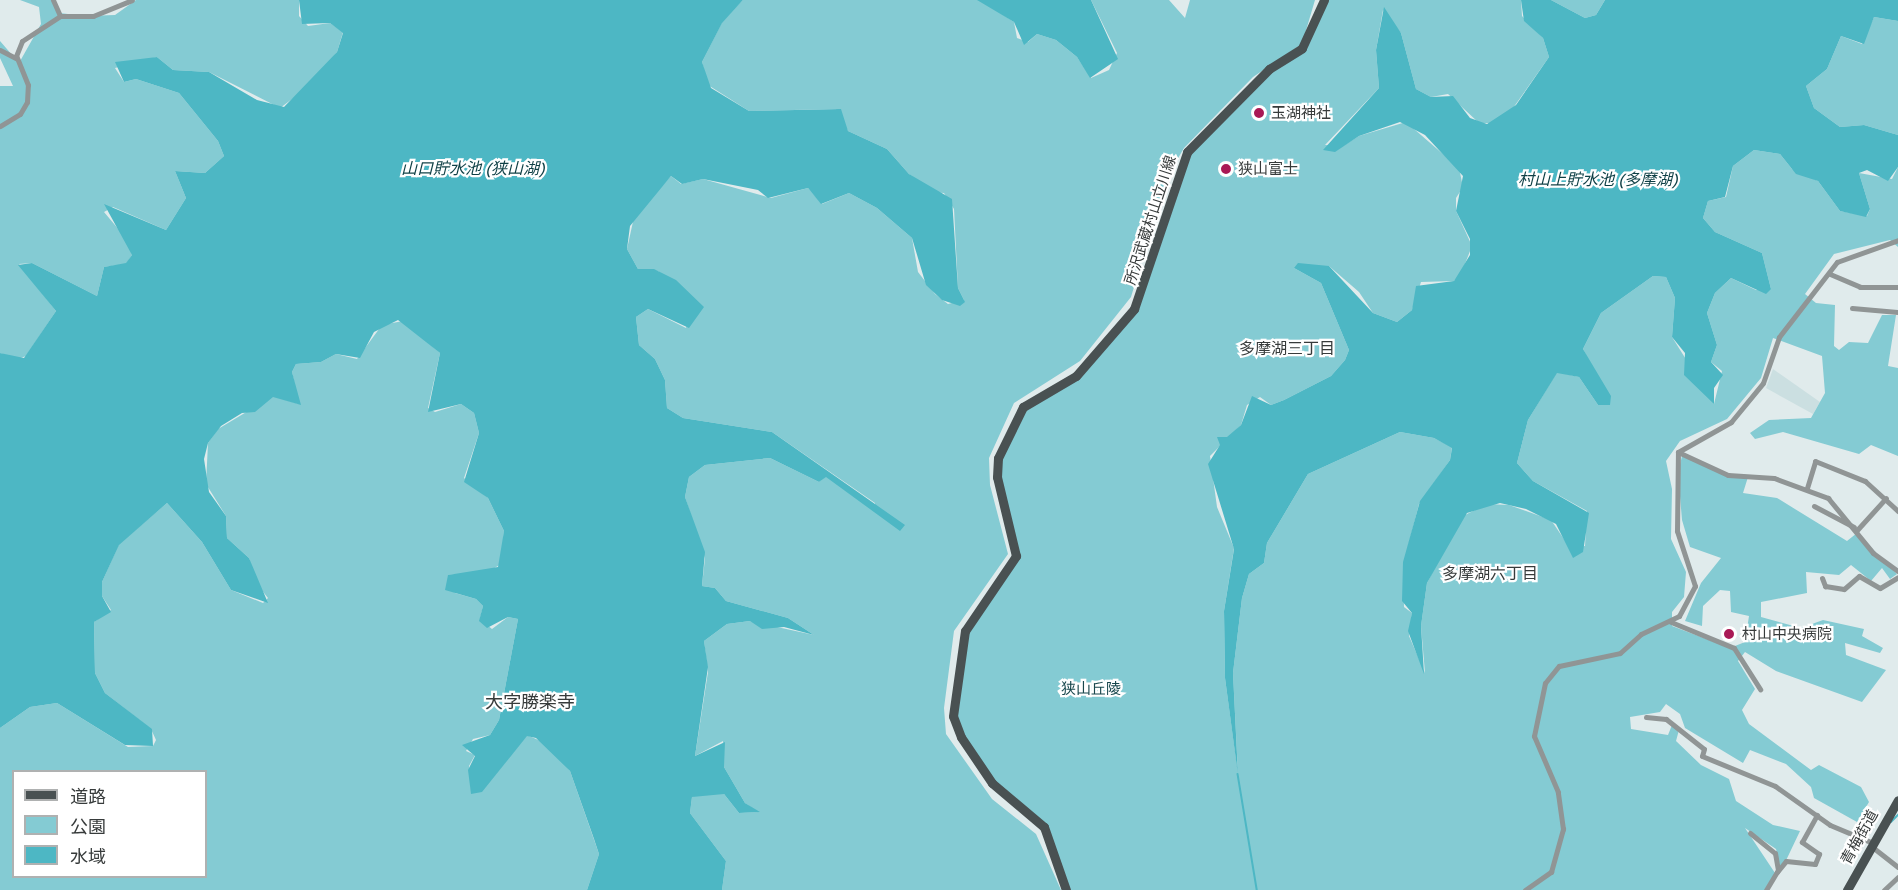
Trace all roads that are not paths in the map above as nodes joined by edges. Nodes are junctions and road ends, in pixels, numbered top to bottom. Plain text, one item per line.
1 (53, 0) edge
2 (132, 0) edge
3 (1324, 0) edge
4 (60, 16) junction
5 (0, 50) edge
6 (16, 58) junction
7 (0, 126) edge
8 (1898, 240) edge
9 (1830, 274) junction
10 (1898, 287) edge
11 (1852, 308) dead end
12 (1898, 312) edge
13 (1678, 452) junction
14 (1807, 488) junction
15 (1886, 498) junction
16 (1814, 506) dead end
17 (1898, 511) edge
18 (1856, 529) junction
19 (1898, 571) edge
20 (1898, 577) edge
21 (1822, 578) dead end
22 (1671, 622) junction
23 (1760, 689) dead end
24 (1646, 717) dead end
25 (1898, 800) edge
26 (1817, 815) junction
27 (1750, 833) dead end
28 (1872, 844) junction
29 (1898, 867) edge
30 (1777, 872) junction
31 (1898, 877) edge
32 (1066, 890) edge
33 (1525, 890) edge
34 (1766, 890) edge
35 (1847, 890) edge
36 (1884, 890) edge

1 - 4 street
2 - 4 street
3 - 32 main road, 所沢武蔵村山立川線
4 - 6 street
5 - 6 street
6 - 7 street
8 - 9 street
9 - 10 street
9 - 13 street
11 - 12 street
13 - 14 street
13 - 22 street
14 - 15 street
14 - 18 street
15 - 17 street
15 - 18 street
16 - 18 street
18 - 19 street
20 - 21 street
22 - 23 street
22 - 33 street
24 - 26 street
25 - 28 main road, 青梅街道
26 - 28 street
26 - 30 street
27 - 30 street
28 - 29 street
28 - 35 main road, 青梅街道
30 - 34 street
31 - 36 street

